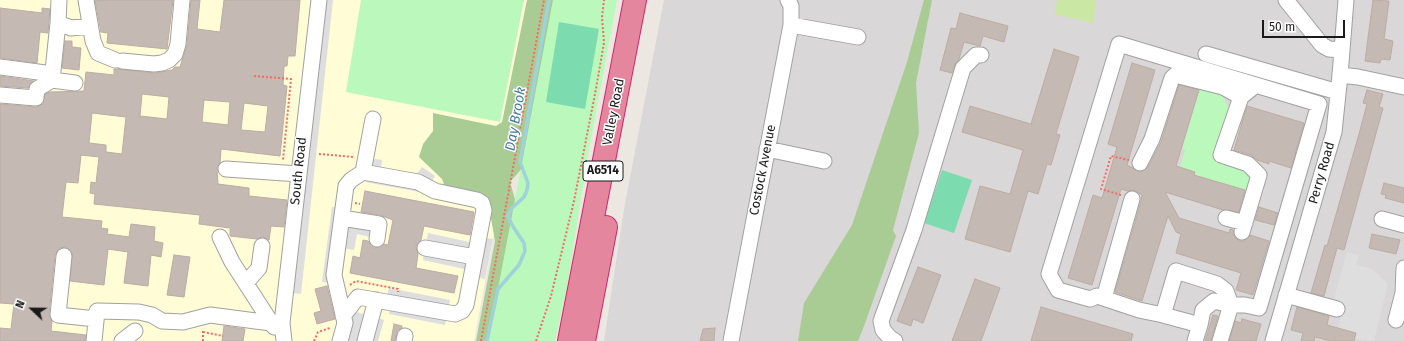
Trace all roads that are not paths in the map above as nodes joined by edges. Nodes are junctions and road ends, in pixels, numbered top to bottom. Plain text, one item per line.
1 (59, 0) edge
2 (86, 0) edge
3 (182, 0) edge
4 (319, 0) edge
5 (635, 0) edge
6 (650, 0) edge
7 (788, 0) edge
8 (1286, 0) edge
9 (1346, 0) edge
10 (58, 23) junction
11 (791, 25) junction
12 (90, 26) junction
13 (858, 37) dead end
14 (1342, 50) junction
15 (1206, 54) dead end
16 (981, 55) dead end
17 (0, 67) edge
18 (1340, 75) junction
19 (53, 77) junction
20 (75, 83) dead end
21 (1256, 85) junction
22 (1404, 87) edge
23 (1338, 92) junction
24 (0, 95) edge
25 (1242, 97) junction
26 (373, 118) dead end
27 (767, 149) junction
28 (824, 161) dead end
29 (1140, 163) road end
30 (226, 169) dead end
31 (363, 172) junction
32 (299, 174) junction
33 (1132, 198) road end
34 (342, 218) junction
35 (1226, 218) dead end
36 (1382, 219) dead end
37 (1404, 225) edge
38 (220, 237) dead end
39 (377, 239) dead end
40 (262, 246) dead end
41 (425, 248) dead end
42 (64, 256) dead end
43 (475, 257) junction
44 (1404, 268) edge
45 (246, 283) junction
46 (1286, 295) junction
47 (1104, 298) junction
48 (376, 300) junction
49 (1231, 305) junction
50 (1337, 309) dead end
51 (1163, 315) junction
52 (96, 319) junction
53 (344, 320) junction
54 (1396, 320) dead end
55 (271, 323) junction
56 (1200, 325) junction
57 (135, 331) dead end
58 (94, 341) edge
59 (122, 341) edge
60 (284, 341) edge
61 (340, 341) edge
62 (365, 341) edge
63 (569, 341) edge
64 (584, 341) edge
65 (731, 341) edge
66 (895, 341) edge
67 (1195, 341) edge
68 (1220, 341) edge
69 (1273, 341) edge

1 - 10 street
2 - 12 street
3 - 12 street
4 - 32 street, South Road
5 - 63 highway, Valley Road / A6514
6 - 64 highway, Valley Road / A6514
7 - 11 street, Costock Avenue
8 - 14 street
9 - 14 street, Perry Road
10 - 12 street
10 - 19 street
11 - 13 street
11 - 27 street, Costock Avenue
14 - 18 street, Perry Road
15 - 23 street
16 - 66 street
17 - 19 street
18 - 22 street
18 - 23 street, Perry Road
19 - 20 street
19 - 24 street
21 - 25 street
21 - 47 street
21 - 49 street
23 - 46 street, Perry Road
25 - 29 street
25 - 35 street
26 - 31 street
27 - 28 street
27 - 65 street, Costock Avenue
30 - 32 street
31 - 34 street
31 - 43 street
32 - 60 street, South Road
33 - 47 street
34 - 39 street
34 - 53 street
36 - 37 street
38 - 45 street
40 - 45 street
41 - 43 street
42 - 52 street
43 - 48 street
44 - 54 street
45 - 55 street
46 - 50 street
46 - 69 street, Perry Road
47 - 51 street
48 - 53 street
48 - 62 street
49 - 51 street
49 - 56 street
49 - 68 street
51 - 56 street
52 - 55 street
52 - 58 street
53 - 61 street
55 - 60 street
56 - 67 street
57 - 59 street

